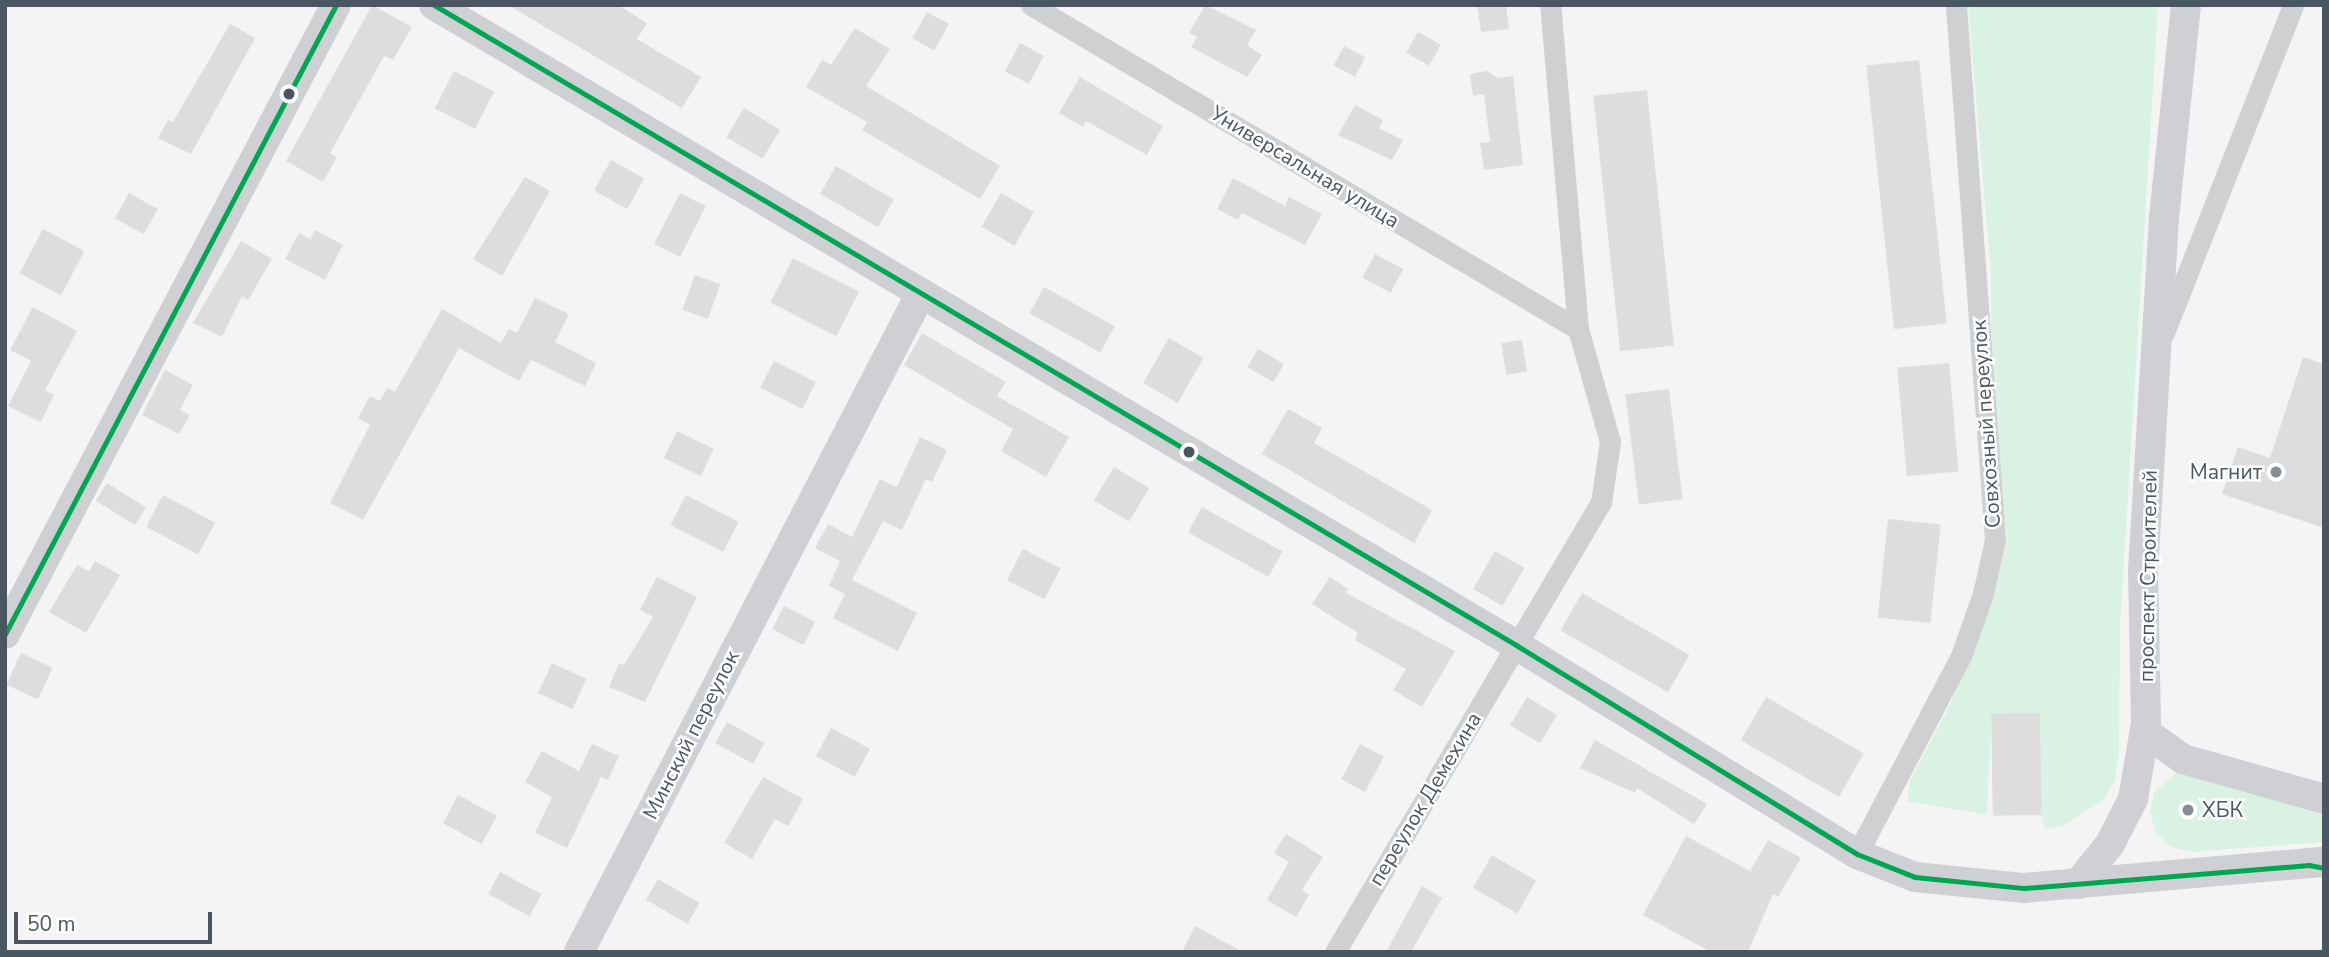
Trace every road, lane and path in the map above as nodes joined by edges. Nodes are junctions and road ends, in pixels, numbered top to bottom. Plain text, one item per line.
1 (336, 5) edge
2 (434, 5) edge
3 (1031, 5) edge
4 (1550, 5) edge
5 (1956, 5) edge
6 (2186, 5) edge
7 (2293, 5) edge
8 (920, 295) junction
9 (1578, 329) junction
10 (2156, 351) junction
11 (5, 634) edge
12 (1516, 645) junction
13 (2145, 732) junction
14 (2324, 799) edge
15 (1857, 854) junction
16 (2319, 865) edge
17 (2078, 884) junction
18 (579, 952) edge
19 (1335, 952) edge

1 - 11 main road
2 - 8 main road
3 - 9 street, Универсальная улица
4 - 9 street
5 - 15 street, Совхозный переулок
6 - 10 main road, проспект Строителей
7 - 10 street, проспект Строителей
8 - 12 main road
8 - 18 main road, Минский переулок
9 - 12 street
10 - 13 main road, проспект Строителей
12 - 15 main road
12 - 19 street, переулок Демехина
13 - 14 main road
13 - 17 main road, проспект Строителей
15 - 17 main road
16 - 17 main road

